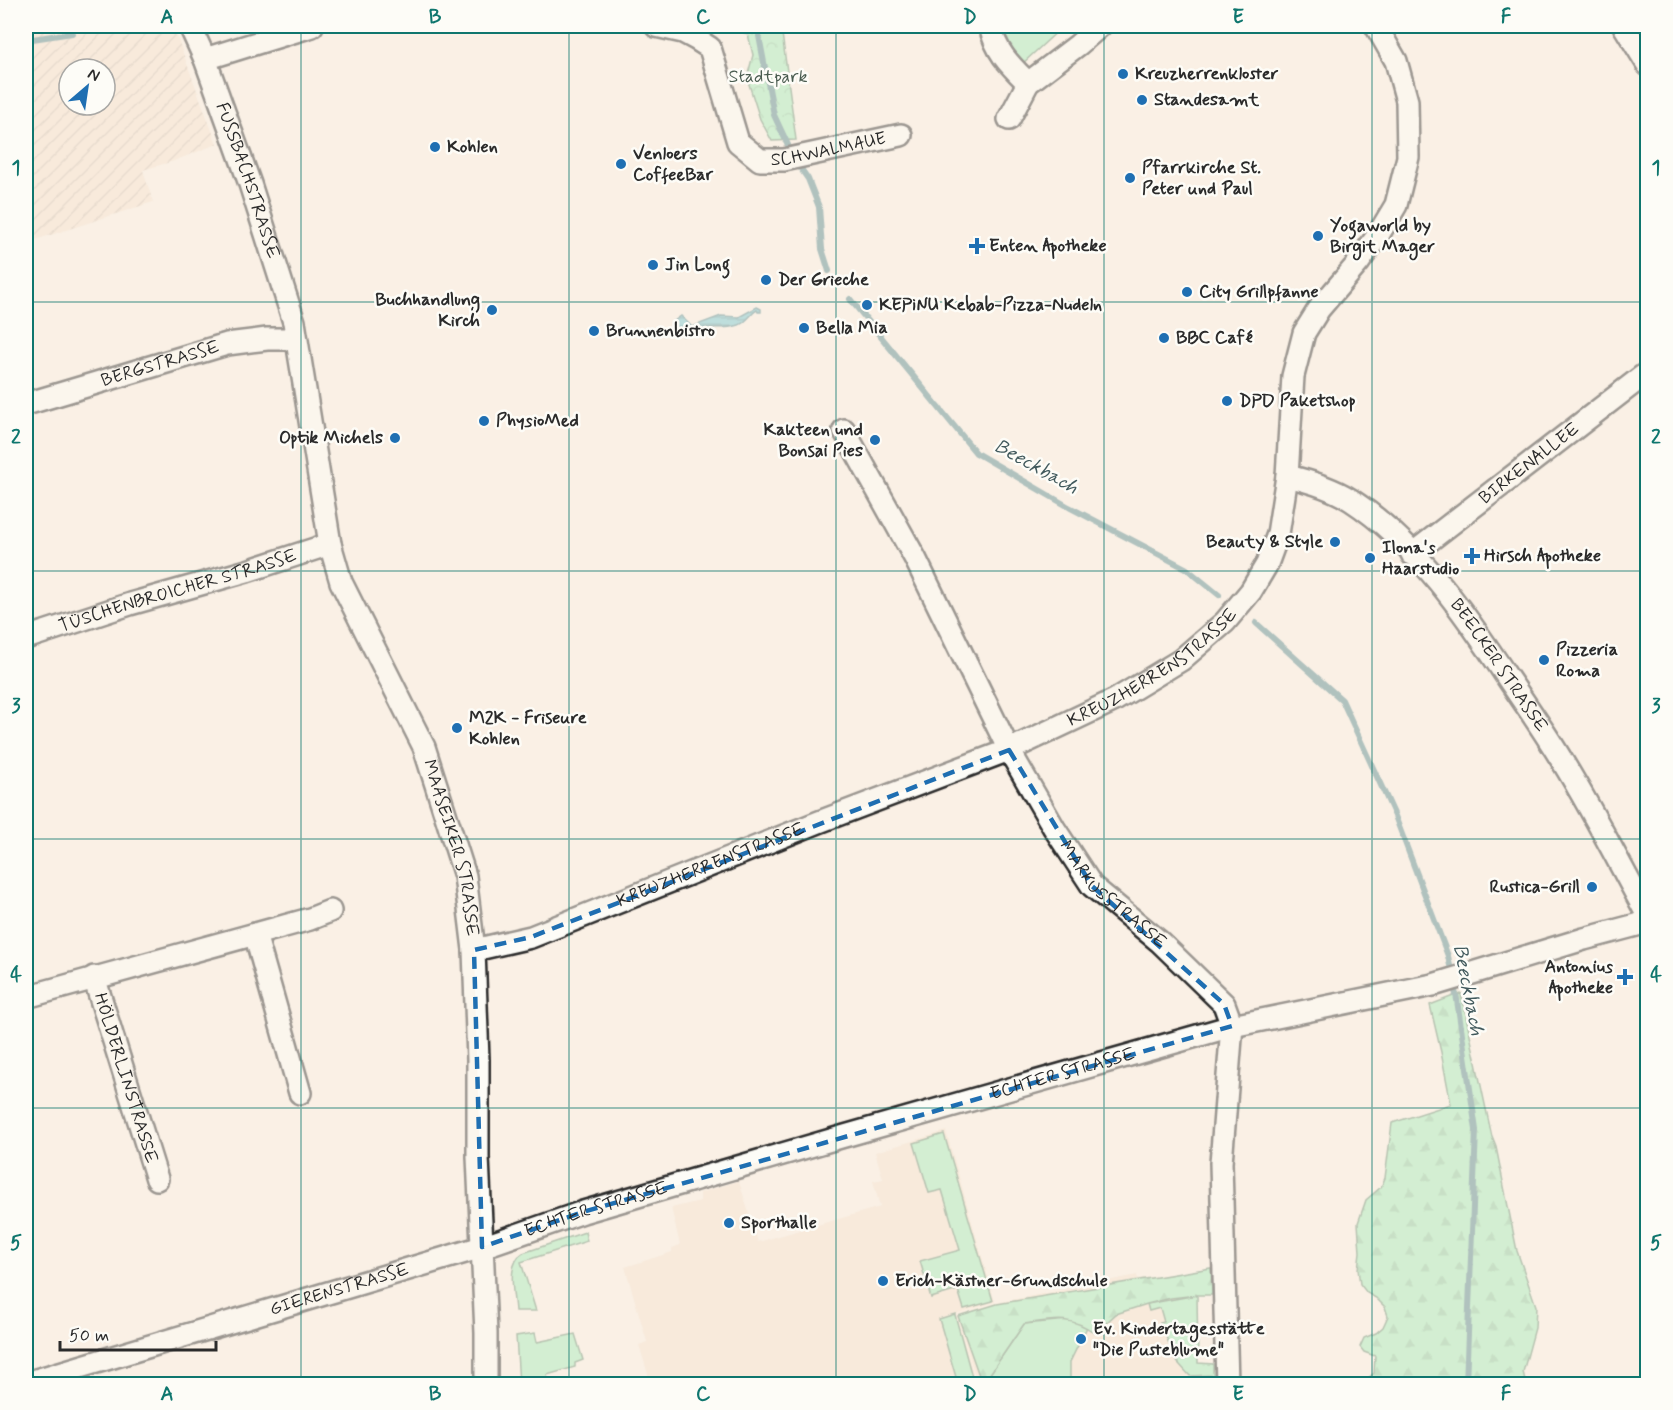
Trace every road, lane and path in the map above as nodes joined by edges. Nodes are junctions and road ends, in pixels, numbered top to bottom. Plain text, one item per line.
1 (190, 26) edge
2 (312, 26) edge
3 (656, 26) edge
4 (990, 26) edge
5 (1100, 26) edge
6 (1376, 26) edge
7 (1624, 26) edge
8 (205, 59) junction
9 (1647, 64) edge
10 (1028, 83) junction
11 (1009, 118) dead end
12 (900, 135) dead end
13 (296, 339) junction
14 (1647, 372) edge
15 (26, 404) edge
16 (844, 430) dead end
17 (1287, 476) junction
18 (330, 544) junction
19 (1412, 554) junction
20 (26, 638) edge
21 (1009, 750) junction
22 (330, 911) dead end
23 (1647, 916) edge
24 (1647, 922) edge
25 (255, 934) junction
26 (474, 950) junction
27 (94, 977) junction
28 (26, 997) edge
29 (1232, 1026) junction
30 (300, 1093) dead end
31 (157, 1179) dead end
32 (482, 1247) junction
33 (26, 1383) edge
34 (486, 1384) edge
35 (1227, 1384) edge

1 - 8 street, FUSSBACHSTRASSE
2 - 8 street
3 - 12 street, SCHWALMAUE
4 - 10 street
5 - 10 street
6 - 17 street, KREUZHERRENSTRASSE
7 - 9 street
8 - 13 street, FUSSBACHSTRASSE
10 - 11 street
13 - 15 street, BERGSTRASSE
13 - 18 street, MAASEIKER STRASSE
14 - 19 street, BIRKENALLEE
16 - 21 street, MARKUSSTRASSE
17 - 19 street, BEECKER STRASSE
17 - 21 street, KREUZHERRENSTRASSE
18 - 20 street, TÜSCHENBROICHER STRASSE
18 - 26 street, MAASEIKER STRASSE
19 - 23 street, BEECKER STRASSE
21 - 26 street, KREUZHERRENSTRASSE
21 - 29 street, MARKUSSTRASSE
22 - 25 street, HÖLDERLINSTRASSE
24 - 29 street, ECHTER STRASSE
25 - 27 street, HÖLDERLINSTRASSE
25 - 30 street
26 - 32 street, MAASEIKER STRASSE
27 - 28 street, HÖLDERLINSTRASSE
27 - 31 street, HÖLDERLINSTRASSE
29 - 32 street, ECHTER STRASSE
29 - 35 street
32 - 33 street, GIERENSTRASSE
32 - 34 street, MAASEIKER STRASSE

